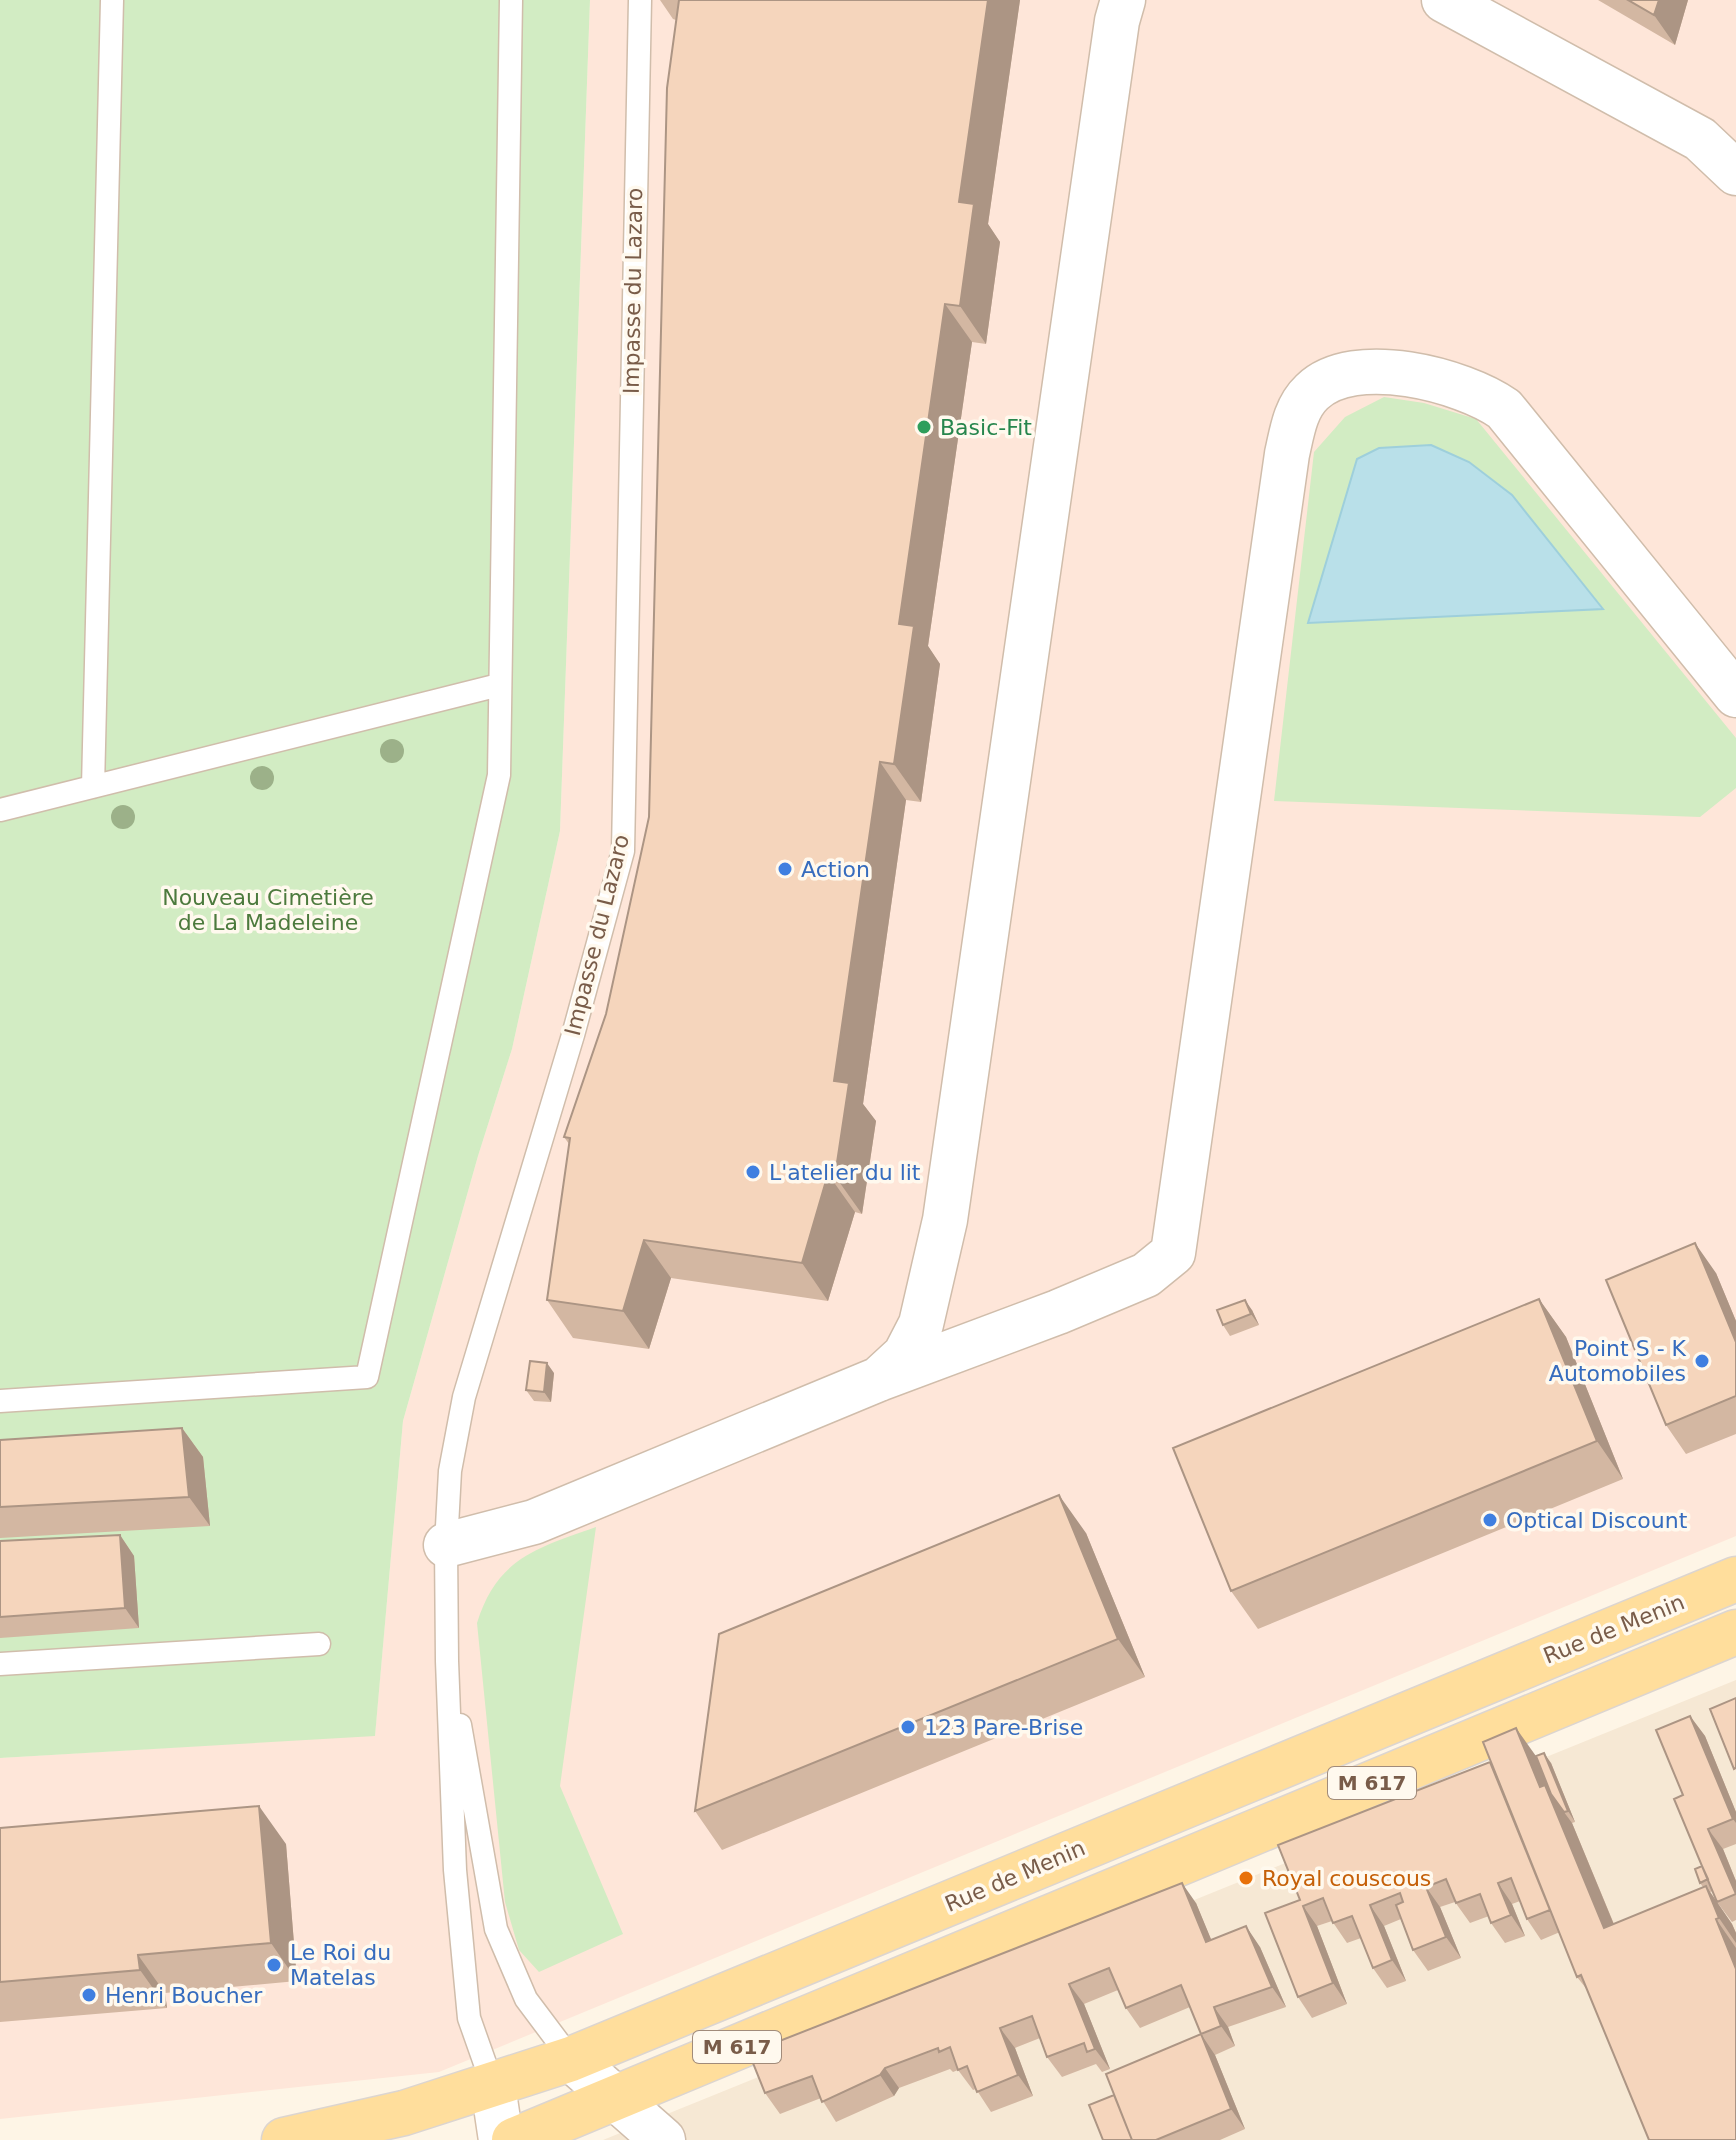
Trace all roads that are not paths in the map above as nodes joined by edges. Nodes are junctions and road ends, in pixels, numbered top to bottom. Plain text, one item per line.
1 (112, 0) edge
2 (511, 0) edge
3 (640, 0) edge
4 (1123, 0) edge
5 (1444, 0) edge
6 (1736, 173) edge
7 (499, 685) junction
8 (1736, 695) edge
9 (93, 787) junction
10 (0, 810) edge
11 (879, 1379) junction
12 (0, 1401) edge
13 (446, 1545) junction
14 (1736, 1579) edge
15 (1736, 1632) edge
16 (319, 1644) dead end
17 (1563, 1650) junction
18 (447, 1661) junction
19 (0, 1664) edge
20 (1581, 1696) junction
21 (571, 2059) junction
22 (493, 2086) junction
23 (614, 2098) junction
24 (284, 2140) edge
25 (501, 2140) edge
26 (514, 2140) edge
27 (663, 2140) edge

1 - 9 lane
2 - 7 lane
3 - 13 lane, Impasse du Lazaro
4 - 11 street
5 - 6 street
7 - 9 lane
7 - 12 lane
8 - 11 street
9 - 10 lane
11 - 13 street
13 - 18 lane, Impasse du Lazaro
14 - 17 main road, Rue de Menin / M 617
15 - 20 main road, M 617
16 - 19 lane
17 - 20 main road
17 - 21 main road, Rue de Menin / M 617
18 - 21 lane
18 - 22 lane
20 - 23 main road, M 617
21 - 22 main road, Rue de Menin / M 617
21 - 23 street
22 - 24 main road, Rue de Menin / M 617
22 - 25 street
23 - 26 main road, M 617
23 - 27 street

